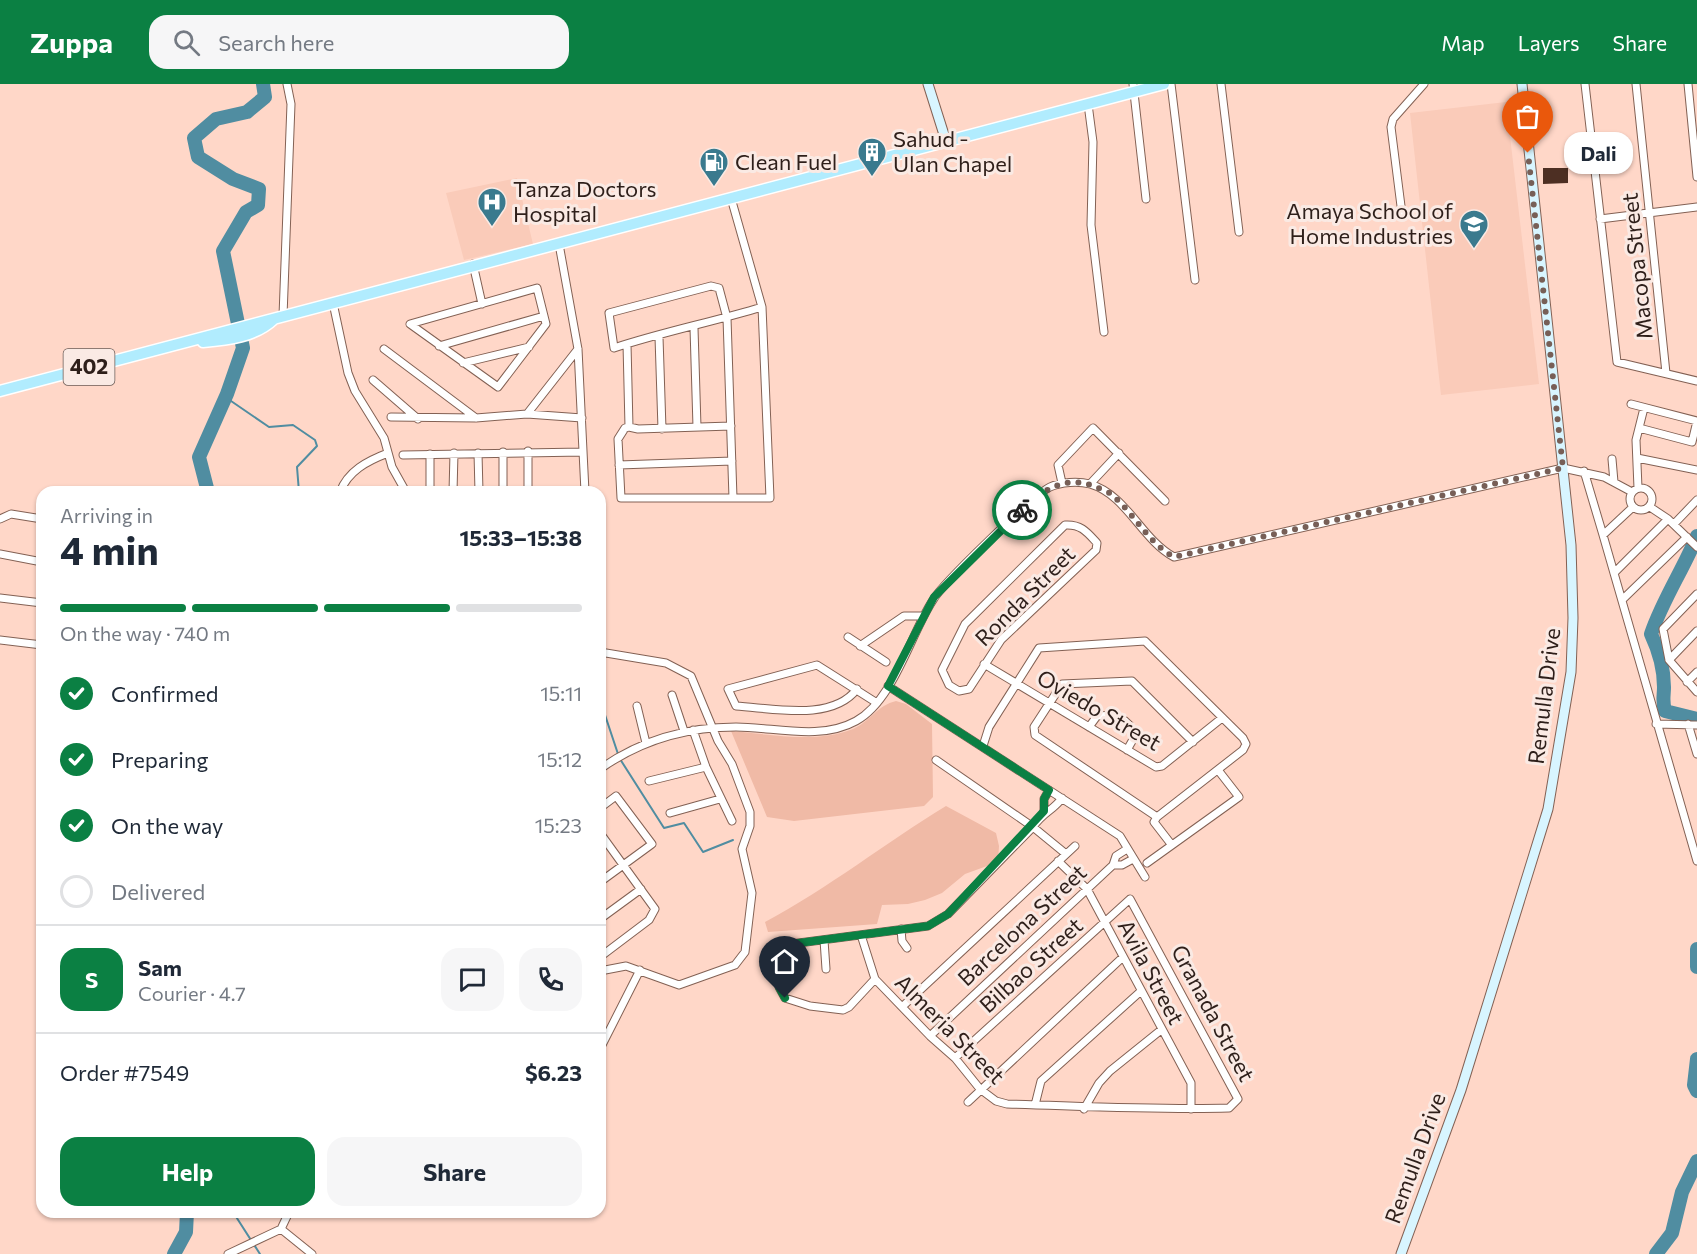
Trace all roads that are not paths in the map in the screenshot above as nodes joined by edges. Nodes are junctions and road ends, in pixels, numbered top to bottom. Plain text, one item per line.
1 (287, 84) edge
2 (928, 84) edge
3 (1164, 84) edge
4 (1171, 84) edge
5 (1221, 84) edge
6 (1424, 84) edge
7 (1522, 84) edge
8 (1585, 84) edge
9 (1636, 84) edge
10 (1688, 84) edge
11 (1134, 88) edge
12 (1088, 104) junction
13 (946, 141) junction
14 (1697, 177) edge
15 (731, 198) junction
16 (1146, 199) dead end
17 (1697, 207) edge
18 (1650, 212) junction
19 (1402, 214) dead end
20 (1600, 219) junction
21 (1239, 232) dead end
22 (559, 244) junction
23 (473, 264) junction
24 (1195, 280) dead end
25 (333, 303) junction
26 (482, 304) junction
27 (762, 307) junction
28 (280, 316) junction
29 (544, 316) junction
30 (727, 318) junction
31 (694, 328) junction
32 (1104, 332) dead end
33 (659, 337) junction
34 (627, 344) junction
35 (439, 346) junction
36 (528, 347) junction
37 (384, 349) dead end
38 (578, 349) junction
39 (463, 363) junction
40 (1666, 373) junction
41 (373, 380) dead end
42 (1697, 381) edge
43 (0, 391) edge
44 (1631, 404) dead end
45 (1644, 408) junction
46 (527, 414) junction
47 (391, 417) dead end
48 (476, 418) junction
49 (582, 418) junction
50 (418, 419) junction
51 (1697, 421) edge
52 (731, 426) junction
53 (629, 427) junction
54 (697, 427) junction
55 (1639, 428) junction
56 (662, 429) junction
57 (528, 451) junction
58 (503, 452) junction
59 (584, 452) junction
60 (388, 453) junction
61 (454, 453) junction
62 (478, 453) junction
63 (1119, 453) junction
64 (430, 454) junction
65 (403, 455) dead end
66 (1637, 458) junction
67 (1612, 459) dead end
68 (732, 461) junction
69 (619, 465) junction
70 (1563, 468) junction
71 (1697, 470) edge
72 (1584, 471) junction
73 (1614, 482) junction
74 (1062, 483) junction
75 (1090, 484) junction
76 (342, 486) edge
77 (402, 486) edge
78 (430, 486) edge
79 (453, 486) edge
80 (478, 486) edge
81 (503, 486) edge
82 (528, 486) edge
83 (585, 486) edge
84 (1635, 490) junction
85 (733, 498) junction
86 (1697, 500) edge
87 (1165, 501) dead end
88 (1633, 507) junction
89 (1650, 507) junction
90 (36, 518) edge
91 (0, 519) edge
92 (1671, 521) junction
93 (1603, 535) junction
94 (1693, 543) edge
95 (0, 554) edge
96 (36, 561) edge
97 (1614, 573) junction
98 (1697, 594) edge
99 (0, 598) edge
100 (1622, 600) junction
101 (36, 602) edge
102 (923, 616) junction
103 (1697, 632) edge
104 (848, 638) dead end
105 (0, 640) edge
106 (36, 644) edge
107 (860, 646) junction
108 (606, 653) edge
109 (1669, 660) junction
110 (886, 662) dead end
111 (984, 663) junction
112 (1697, 672) edge
113 (1016, 682) junction
114 (1687, 682) junction
115 (888, 686) junction
116 (857, 689) junction
117 (1697, 692) edge
118 (672, 695) dead end
119 (878, 703) junction
120 (1050, 703) junction
121 (637, 706) dead end
122 (1222, 718) junction
123 (1656, 724) junction
124 (1688, 724) junction
125 (1697, 724) edge
126 (989, 727) junction
127 (1089, 727) junction
128 (712, 728) junction
129 (693, 730) junction
130 (684, 731) junction
131 (974, 740) junction
132 (1192, 742) junction
133 (646, 743) junction
134 (983, 746) junction
135 (1127, 750) junction
136 (1697, 754) edge
137 (936, 760) dead end
138 (606, 765) edge
139 (706, 767) junction
140 (1218, 770) junction
141 (649, 781) dead end
142 (1049, 790) junction
143 (1062, 798) junction
144 (720, 799) junction
145 (606, 804) edge
146 (1044, 811) junction
147 (670, 813) dead end
148 (1157, 817) junction
149 (732, 821) dead end
150 (1033, 826) junction
151 (1171, 844) junction
152 (606, 846) edge
153 (1075, 846) dead end
154 (1695, 848) edge
155 (1127, 849) junction
156 (1066, 854) junction
157 (1133, 859) junction
158 (1058, 861) junction
159 (1697, 861) edge
160 (1147, 863) dead end
161 (624, 865) junction
162 (1113, 865) junction
163 (1145, 877) dead end
164 (606, 878) edge
165 (641, 889) junction
166 (1087, 889) junction
167 (1130, 899) joint
168 (606, 915) edge
169 (1104, 922) junction
170 (901, 929) junction
171 (861, 935) junction
172 (824, 940) junction
173 (907, 948) dead end
174 (606, 952) edge
175 (1123, 957) junction
176 (826, 969) dead end
177 (640, 970) junction
178 (606, 971) edge
179 (875, 980) junction
180 (1141, 991) junction
181 (903, 1006) junction
182 (1161, 1030) junction
183 (930, 1036) junction
184 (606, 1037) edge
185 (956, 1058) junction
186 (980, 1089) junction
187 (968, 1102) dead end
188 (1035, 1105) junction
189 (1084, 1109) junction
190 (1191, 1109) junction
191 (286, 1218) edge
192 (280, 1230) junction
193 (228, 1254) edge
194 (312, 1254) edge
195 (1401, 1254) edge

1 - 28 street
2 - 13 main road
3 - 11 main road, 402
4 - 24 street
5 - 21 street
6 - 19 street
7 - 70 main road, Remulla Drive
8 - 20 street
9 - 18 street, Macopa Street
10 - 14 street
11 - 12 main road, 402
11 - 16 street
12 - 13 main road, 402
12 - 32 street
13 - 15 main road, 402
15 - 22 main road, 402
15 - 27 street
17 - 18 street
18 - 20 street
18 - 40 street, Macopa Street
20 - 40 street
22 - 23 main road, 402
22 - 38 street
23 - 25 main road, 402
23 - 26 street
25 - 28 main road, 402
25 - 60 street
26 - 29 street
26 - 35 street
27 - 30 street
27 - 85 street
28 - 43 main road, 402
29 - 35 street
29 - 36 street
30 - 31 street
30 - 34 street
30 - 52 street
31 - 33 street
31 - 54 street
33 - 34 street
33 - 56 street
34 - 53 street
35 - 39 street
36 - 39 street
36 - 39 street
37 - 48 street
38 - 46 street
38 - 49 street
40 - 42 street
41 - 50 street
44 - 45 street
45 - 51 street
45 - 55 street
46 - 48 street
46 - 49 street
47 - 50 street
48 - 50 street
49 - 59 street
51 - 55 street
52 - 54 street
52 - 68 street
53 - 56 street
53 - 69 street
54 - 56 street
55 - 66 street
57 - 58 street
57 - 59 street
57 - 82 street
58 - 62 street
58 - 81 street
59 - 83 street
60 - 76 street
60 - 77 street
61 - 62 street
61 - 64 street
61 - 79 street
62 - 80 street
63 - 74 street
63 - 75 street
63 - 87 street
64 - 65 street
64 - 78 street
66 - 71 street
66 - 84 street
67 - 73 street
68 - 69 street
68 - 85 street
69 - 85 street
70 - 72 street
70 - 75 street
70 - 195 main road, Remulla Drive
72 - 73 street
72 - 93 street
73 - 84 street
74 - 75 street
74 - 102 street
84 - 88 street
84 - 89 street
86 - 92 street
88 - 89 street
88 - 93 street
89 - 92 street
90 - 91 street
92 - 94 street
92 - 97 street
93 - 97 street
94 - 100 street
95 - 96 street
97 - 100 street
98 - 109 street
99 - 101 street
100 - 123 street
102 - 107 street
102 - 115 street
103 - 109 street
104 - 107 street
105 - 106 street
107 - 110 street
108 - 128 street
109 - 114 street
111 - 111 street, Ronda Street
111 - 113 street, Oviedo Street
112 - 114 street
113 - 120 street, Oviedo Street
113 - 122 street
113 - 126 street
114 - 117 street
115 - 119 street
115 - 131 street
116 - 116 street
116 - 119 street
118 - 130 street
119 - 128 street
120 - 127 street, Oviedo Street
120 - 132 street
120 - 148 street
121 - 133 street
122 - 132 street, Oviedo Street
122 - 140 street
123 - 124 street
123 - 154 street
124 - 125 street
124 - 136 street
126 - 131 street
126 - 134 street
127 - 135 street, Oviedo Street
127 - 135 street
128 - 129 street
128 - 177 street
129 - 130 street
129 - 139 street
130 - 133 street
131 - 134 street
132 - 135 street, Oviedo Street
133 - 138 street
134 - 142 street
137 - 150 street
139 - 141 street
139 - 144 street
140 - 148 street
140 - 151 street
142 - 143 street
142 - 146 street
143 - 146 street
143 - 155 street
144 - 147 street
144 - 149 street
145 - 161 street
146 - 150 street
148 - 151 street
150 - 156 street
150 - 170 street
151 - 160 street
152 - 161 street
153 - 156 street
154 - 159 street
155 - 157 street
155 - 162 street, Barcelona Street
156 - 158 street
157 - 162 street, Barcelona Street
157 - 163 street
158 - 166 street, Avila Street
158 - 181 street
161 - 164 street
161 - 165 street
162 - 166 street, Barcelona Street
165 - 168 street
165 - 174 street
166 - 169 street, Avila Street
166 - 183 street, Barcelona Street
167 - 169 street, Bilbao Street
167 - 190 street, Granada Street
169 - 175 street, Avila Street
169 - 185 street, Bilbao Street
170 - 171 street
170 - 173 street
171 - 172 street
171 - 179 street, Almeria Street
172 - 176 street
172 - 179 street
175 - 180 street, Avila Street
175 - 186 street
177 - 178 street
177 - 184 street
179 - 181 street, Almeria Street
180 - 182 street, Avila Street
180 - 188 street
181 - 183 street, Almeria Street
182 - 189 street
182 - 190 street, Avila Street
183 - 185 street, Almeria Street
185 - 186 street, Almeria Street
186 - 187 street
186 - 188 street, Almeria Street
188 - 189 street, Almeria Street
189 - 190 street, Almeria Street
191 - 192 street
192 - 193 street
192 - 194 street

